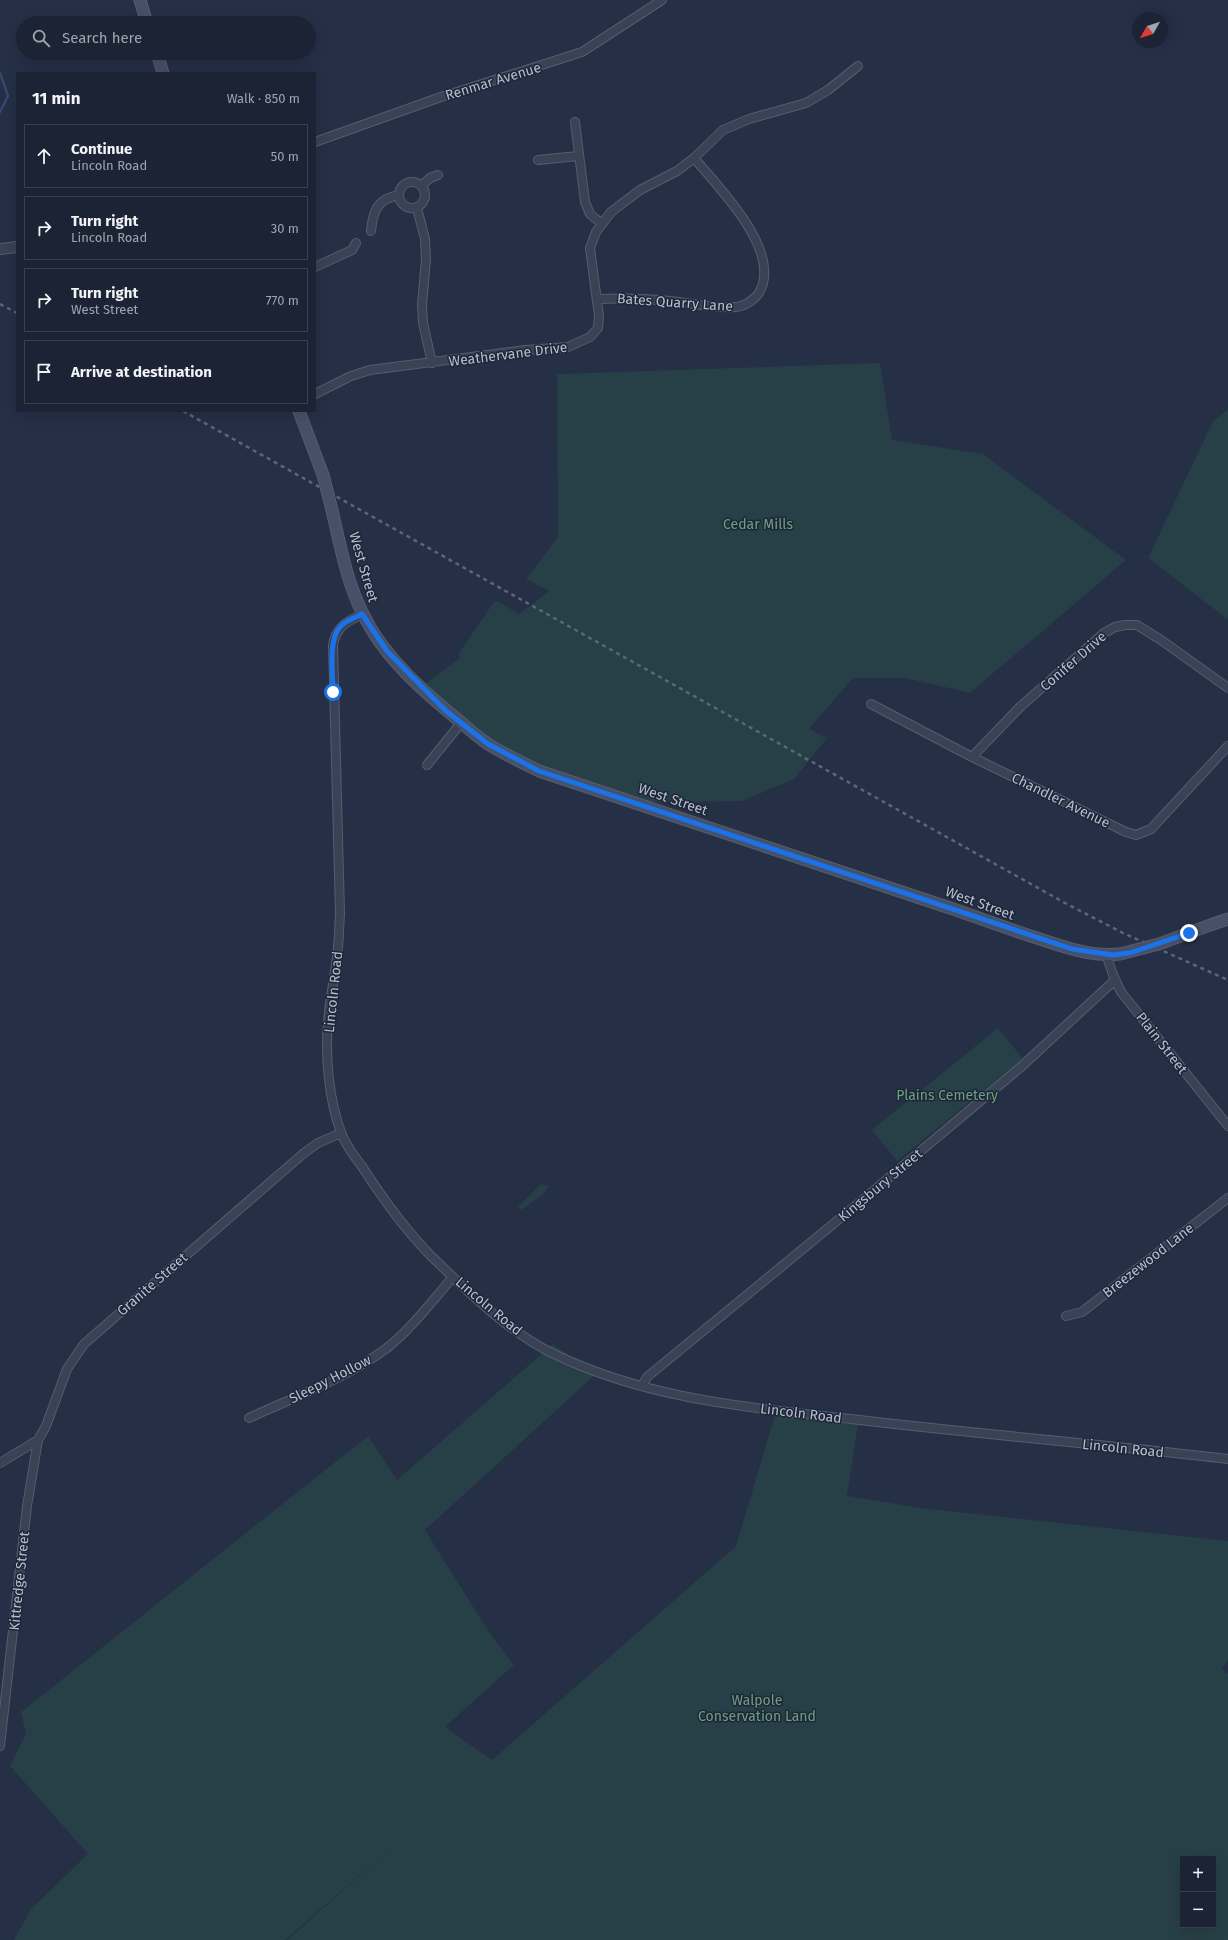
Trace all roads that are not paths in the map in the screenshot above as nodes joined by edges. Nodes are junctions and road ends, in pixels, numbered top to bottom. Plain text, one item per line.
1 (140, 0) edge
2 (662, 0) edge
3 (145, 16) edge
4 (159, 60) edge
5 (858, 66) dead end
6 (163, 72) edge
7 (575, 122) dead end
8 (316, 142) edge
9 (578, 156) junction
10 (694, 158) junction
11 (538, 160) dead end
12 (438, 175) dead end
13 (421, 186) junction
14 (399, 195) junction
15 (418, 208) junction
16 (602, 224) junction
17 (371, 231) dead end
18 (356, 243) dead end
19 (16, 247) edge
20 (0, 249) edge
21 (316, 267) edge
22 (597, 299) junction
23 (432, 364) junction
24 (316, 394) edge
25 (299, 412) edge
26 (362, 614) junction
27 (1228, 688) edge
28 (871, 704) dead end
29 (462, 723) junction
30 (1228, 746) edge
31 (972, 756) junction
32 (427, 765) dead end
33 (1228, 919) edge
34 (1106, 954) junction
35 (1115, 980) junction
36 (1228, 1126) edge
37 (341, 1133) junction
38 (1228, 1198) edge
39 (453, 1277) junction
40 (1066, 1316) dead end
41 (642, 1386) junction
42 (249, 1418) dead end
43 (38, 1440) junction
44 (1228, 1459) edge
45 (0, 1463) edge
46 (0, 1746) edge

1 - 3 main road
2 - 8 street, Renmar Avenue
4 - 6 main road
5 - 10 street, Weathervane Drive
7 - 9 street
9 - 11 street
9 - 16 street
10 - 16 street, Weathervane Drive
10 - 22 street, Bates Quarry Lane
12 - 13 street
13 - 14 street
13 - 15 street
14 - 15 street
14 - 17 street
15 - 23 street
16 - 22 street, Weathervane Drive
18 - 21 street
19 - 20 street
22 - 23 street, Weathervane Drive
23 - 24 street, Weathervane Drive
25 - 26 main road, West Street, bridge
26 - 29 main road, West Street
26 - 37 street, Lincoln Road
27 - 31 street, Conifer Drive
28 - 31 street, Chandler Avenue
29 - 32 street
29 - 34 main road, West Street
30 - 31 street, Chandler Avenue
33 - 34 main road, West Street, bridge
34 - 35 street, Plain Street
35 - 36 street, Plain Street
35 - 41 street, Kingsbury Street
37 - 39 street, Lincoln Road
37 - 43 street, Granite Street
38 - 40 street, Breezewood Lane
39 - 41 street, Lincoln Road
39 - 42 street, Sleepy Hollow
41 - 44 street, Lincoln Road
43 - 45 street
43 - 46 street, Kittredge Street

